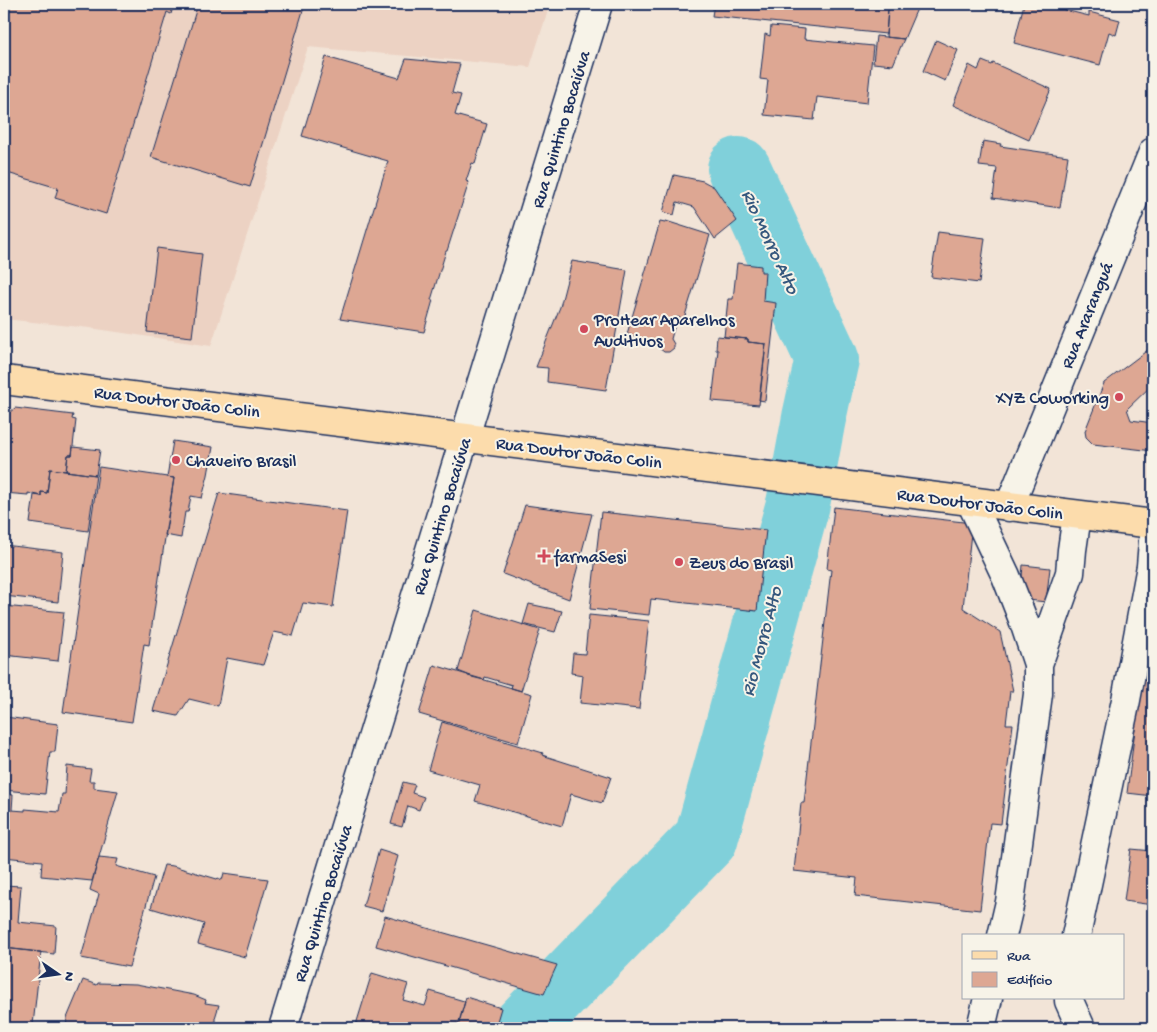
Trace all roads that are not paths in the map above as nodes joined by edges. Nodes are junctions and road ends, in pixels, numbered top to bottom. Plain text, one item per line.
1 (598, 4) edge
2 (1153, 152) edge
3 (4, 380) edge
4 (465, 437) junction
5 (971, 502) junction
6 (1009, 506) junction
7 (1077, 515) junction
8 (1153, 524) edge
9 (1153, 541) edge
10 (1038, 664) junction
11 (1002, 934) edge
12 (1076, 934) edge
13 (988, 1000) edge
14 (1069, 1000) edge
15 (283, 1028) edge
16 (981, 1028) edge
17 (1081, 1028) edge

1 - 4 street, Rua Quintino Bocaiúva
2 - 6 street, Rua Araranguá
3 - 4 main road, Rua Doutor João Colin
4 - 5 main road, Rua Doutor João Colin
4 - 15 street, Rua Quintino Bocaiúva
5 - 6 main road, Rua Doutor João Colin
5 - 10 street
6 - 7 main road, Rua Doutor João Colin
7 - 8 main road, Rua Doutor João Colin
7 - 10 street
9 - 12 street
10 - 11 street
13 - 16 street
14 - 17 street

